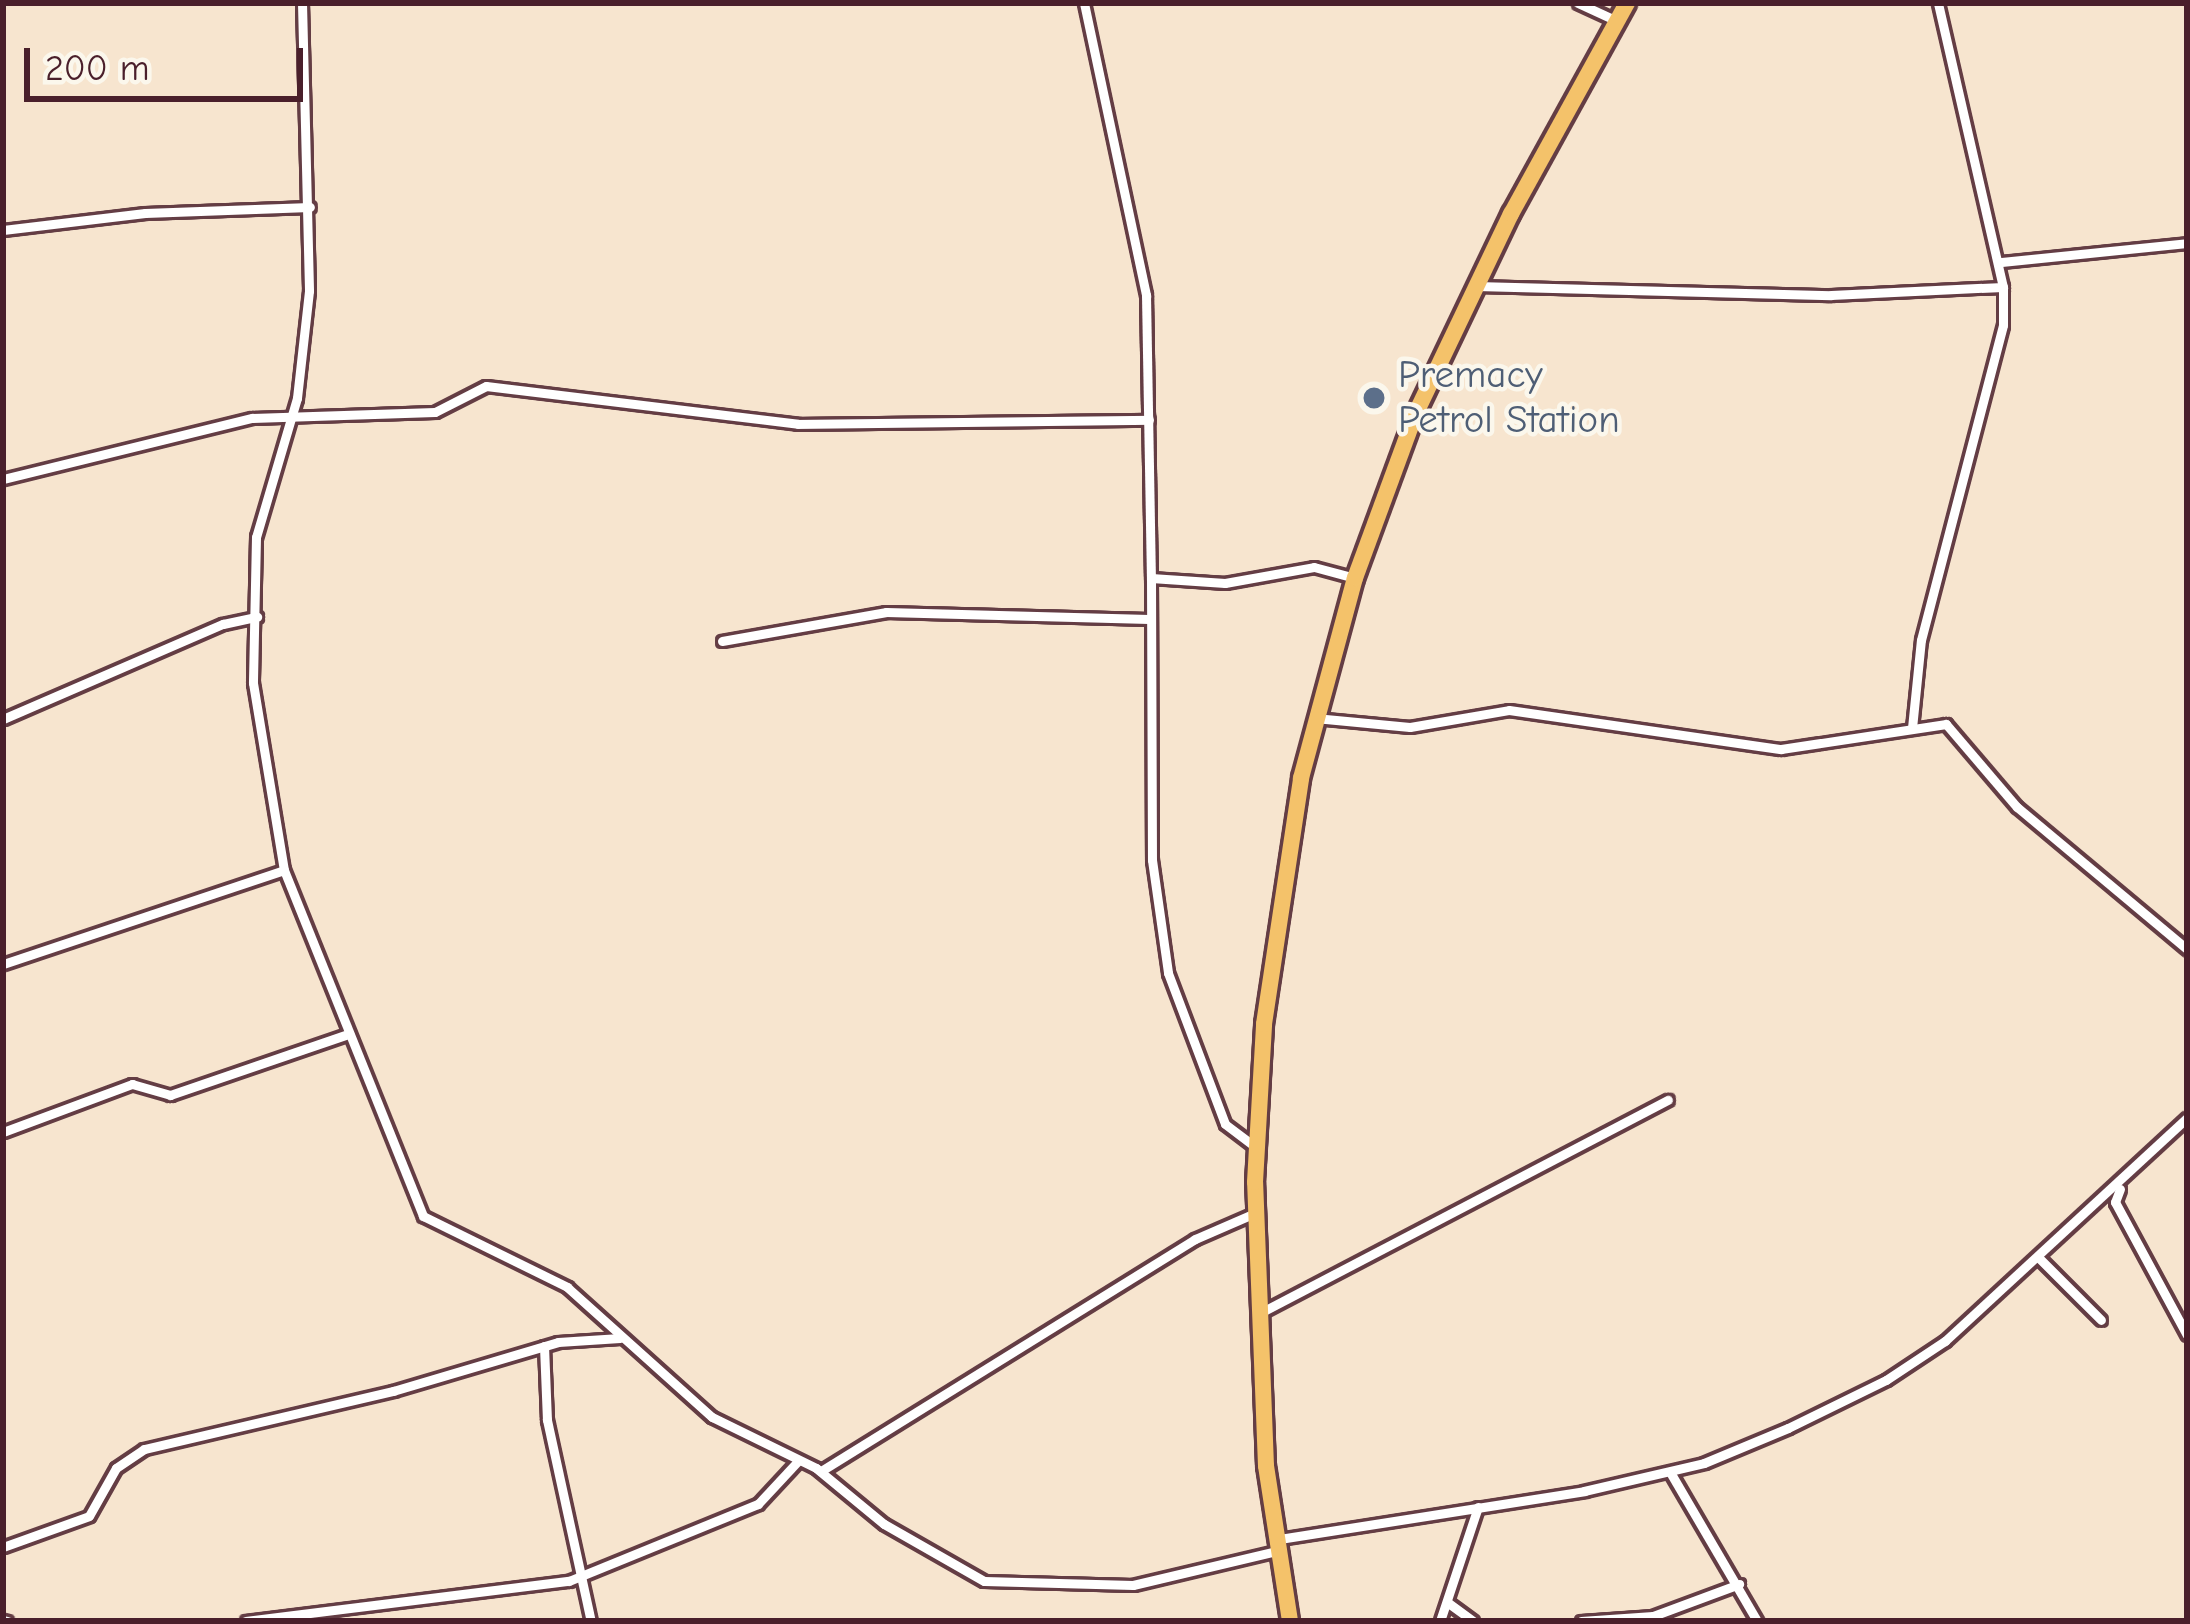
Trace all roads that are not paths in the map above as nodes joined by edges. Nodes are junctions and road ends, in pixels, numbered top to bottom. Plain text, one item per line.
1 (302, 3) edge
2 (1084, 3) edge
3 (1579, 3) edge
4 (1627, 3) edge
5 (1938, 3) edge
6 (1617, 21) junction
7 (310, 207) junction
8 (3, 230) edge
9 (2187, 243) edge
10 (2001, 262) junction
11 (1475, 286) junction
12 (2003, 287) junction
13 (292, 419) junction
14 (1150, 420) junction
15 (3, 478) edge
16 (1151, 578) junction
17 (1355, 578) junction
18 (257, 617) junction
19 (1149, 619) junction
20 (722, 641) dead end
21 (1315, 718) junction
22 (3, 719) edge
23 (1912, 728) junction
24 (284, 870) junction
25 (2187, 949) edge
26 (3, 964) edge
27 (345, 1035) junction
28 (1667, 1100) dead end
29 (2187, 1118) edge
30 (3, 1132) edge
31 (1257, 1148) junction
32 (2122, 1184) junction
33 (1256, 1213) junction
34 (2038, 1256) junction
35 (1257, 1315) junction
36 (2101, 1320) dead end
37 (2187, 1335) edge
38 (620, 1338) junction
39 (544, 1346) junction
40 (798, 1461) junction
41 (821, 1471) junction
42 (1670, 1472) junction
43 (1478, 1508) junction
44 (1276, 1545) junction
45 (3, 1547) edge
46 (586, 1575) junction
47 (1739, 1584) junction
48 (1448, 1602) junction
49 (382, 1604) junction
50 (246, 1621) edge
51 (384, 1621) edge
52 (590, 1621) edge
53 (1290, 1621) edge
54 (1440, 1621) edge
55 (1473, 1621) edge
56 (1581, 1621) edge
57 (1756, 1621) edge

1 - 7 street
2 - 14 street
3 - 6 street
4 - 6 highway
5 - 10 street
6 - 11 highway
7 - 8 street
7 - 13 street
9 - 10 street
10 - 12 street
11 - 12 street
11 - 17 highway
12 - 23 street
13 - 14 street
13 - 15 street
13 - 18 street
14 - 16 street
16 - 17 street
16 - 19 street
17 - 21 highway
18 - 22 street
18 - 24 street
19 - 20 street
19 - 31 street
21 - 23 street
21 - 31 highway
23 - 25 street
24 - 26 street
24 - 27 street
27 - 30 street
27 - 38 street
28 - 35 street
29 - 32 street
31 - 33 highway
32 - 34 street
32 - 37 street
33 - 35 highway
33 - 41 street
34 - 36 street
34 - 42 street
35 - 44 highway
38 - 39 street
38 - 40 street
39 - 45 street
39 - 46 street
40 - 41 street
40 - 46 street
41 - 44 street
42 - 43 street
42 - 47 street
43 - 44 street
43 - 48 street
44 - 53 highway
46 - 49 street
46 - 52 street
47 - 56 street
47 - 57 street
48 - 54 street
48 - 55 street
49 - 50 street
49 - 51 street

